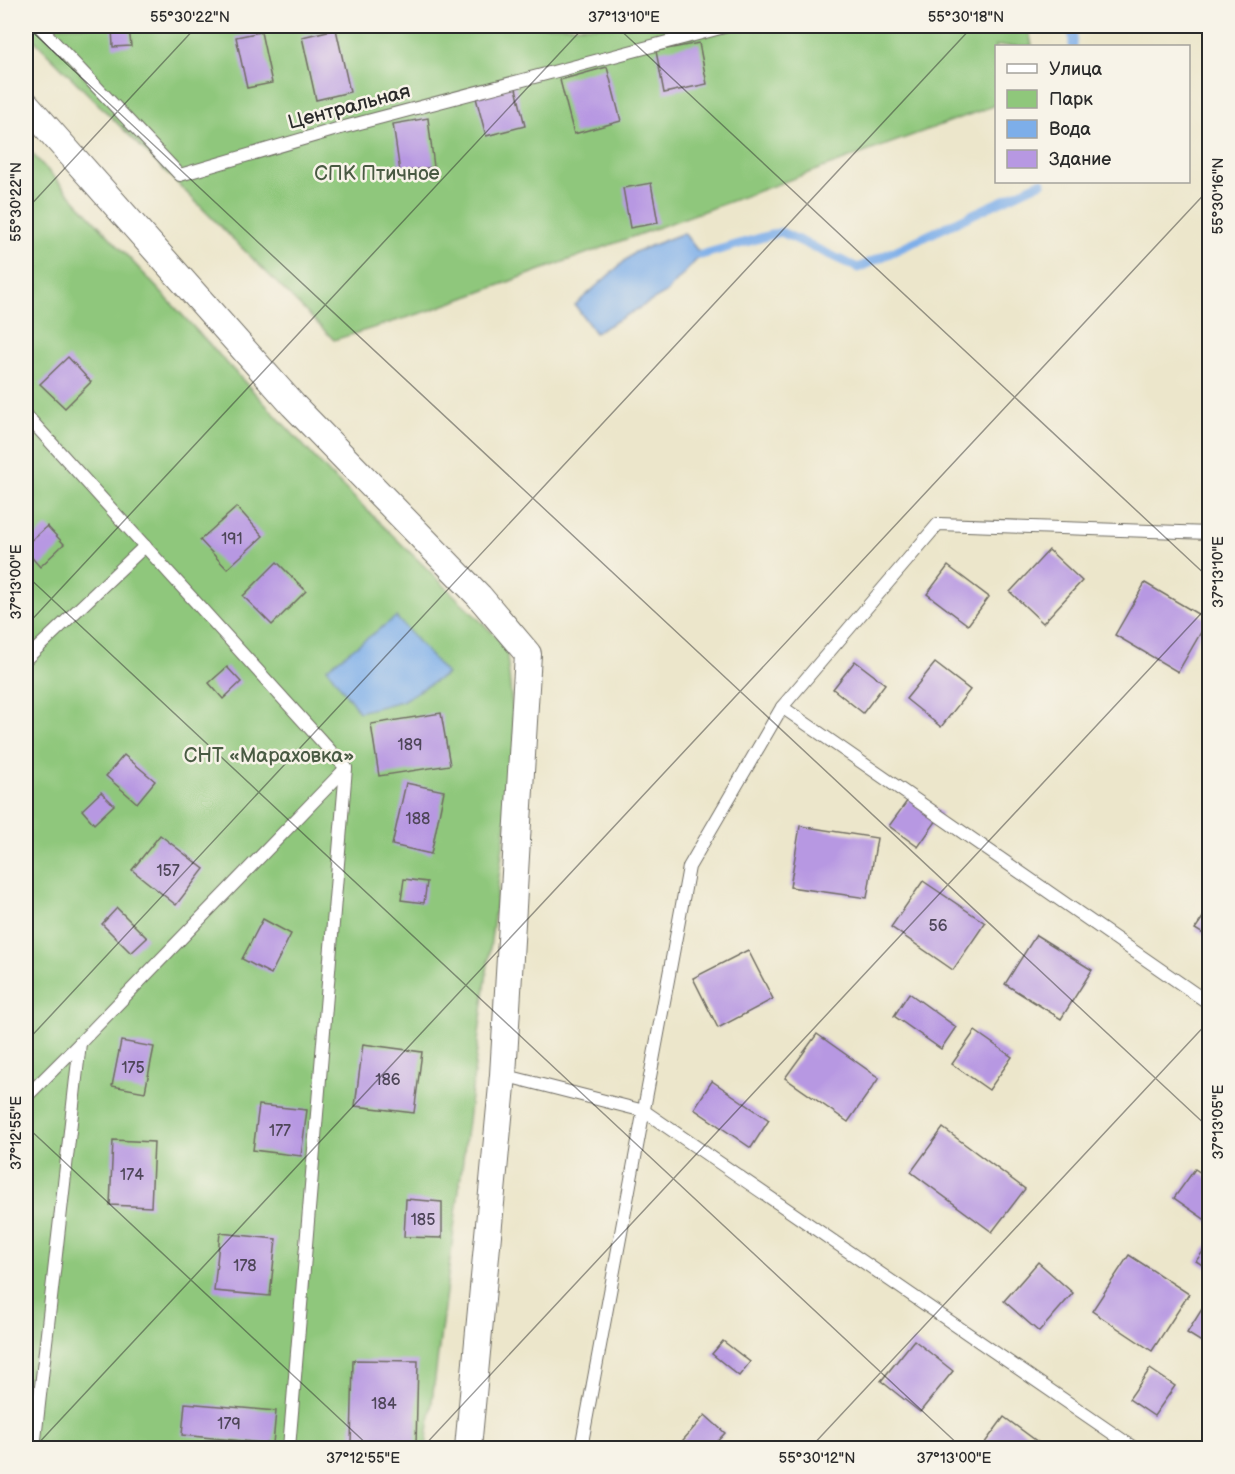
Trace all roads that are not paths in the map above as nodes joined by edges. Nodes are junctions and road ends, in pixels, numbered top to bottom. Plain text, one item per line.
1 (39, 26) edge
2 (728, 26) edge
3 (26, 104) edge
4 (26, 415) edge
5 (1209, 533) edge
6 (145, 546) junction
7 (26, 659) edge
8 (782, 707) junction
9 (346, 768) junction
10 (1209, 1004) edge
11 (80, 1043) junction
12 (503, 1075) junction
13 (26, 1097) edge
14 (644, 1111) junction
15 (34, 1449) edge
16 (289, 1449) edge
17 (468, 1449) edge
18 (581, 1449) edge
19 (1134, 1449) edge

1 - 2 lane, Центральная
3 - 12 street
4 - 6 lane
5 - 8 lane
6 - 7 lane
6 - 9 lane
8 - 10 lane
8 - 14 lane
9 - 11 lane
9 - 16 lane
11 - 13 lane
11 - 15 lane
12 - 14 lane
12 - 17 street
14 - 18 lane
14 - 19 lane

